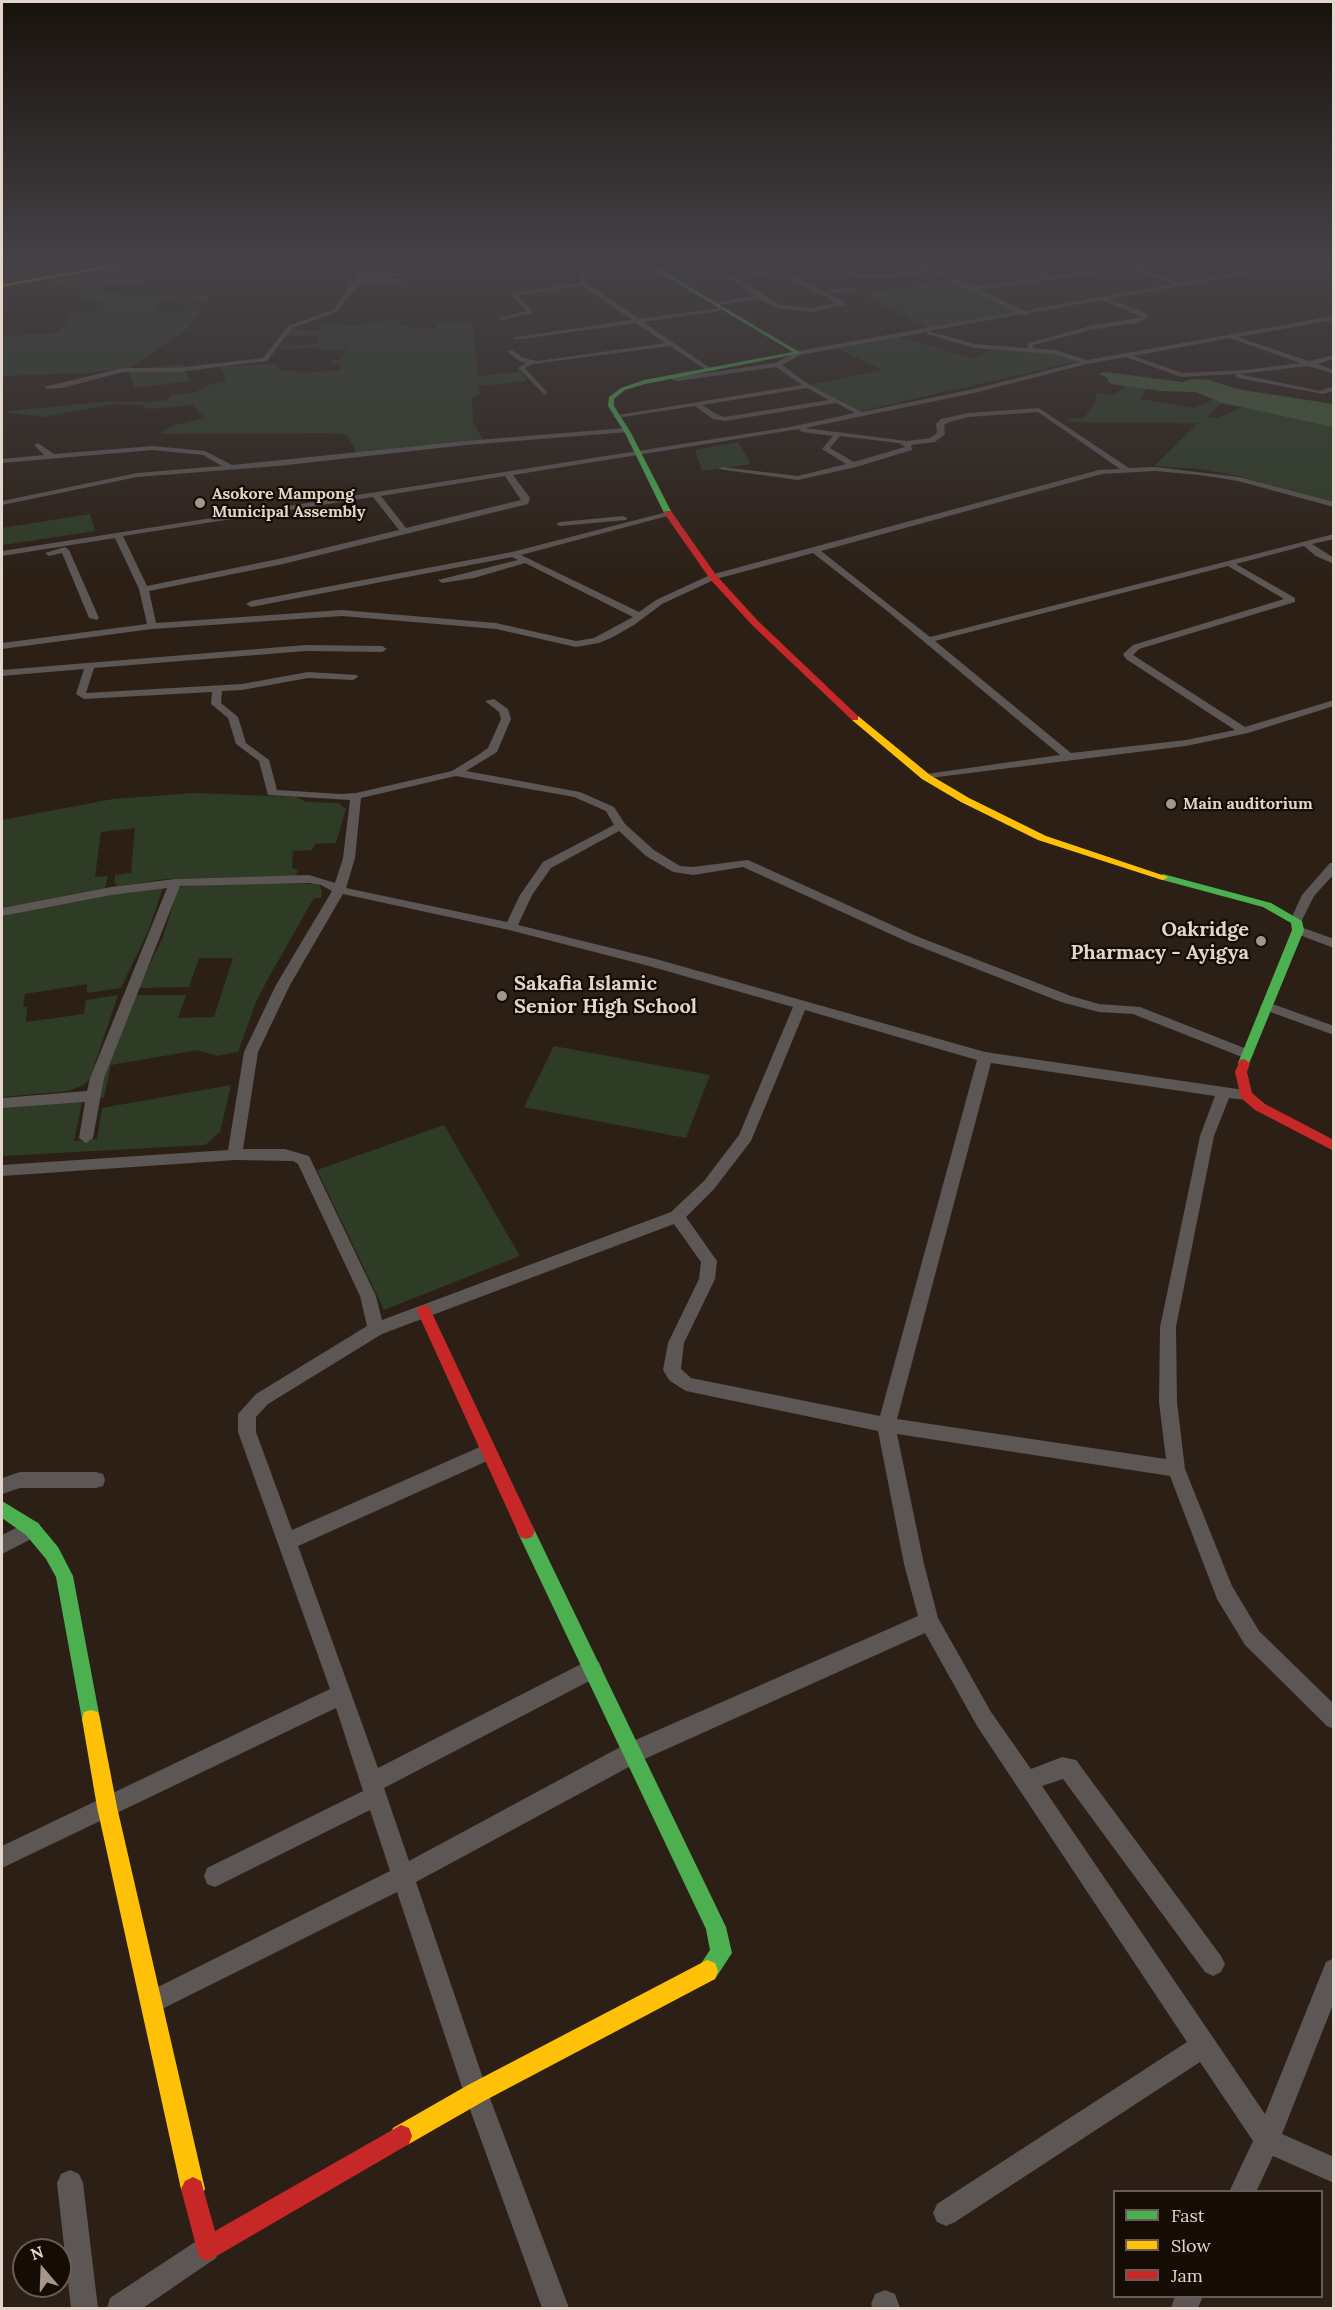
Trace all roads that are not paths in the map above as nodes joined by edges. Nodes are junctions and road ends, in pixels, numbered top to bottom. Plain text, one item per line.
1 (205, 367) edge
2 (523, 367) edge
3 (705, 367) edge
4 (720, 367) edge
5 (764, 367) edge
6 (780, 367) edge
7 (1068, 367) edge
8 (1156, 367) edge
9 (1277, 367) edge
10 (1317, 367) edge
11 (708, 369) junction
12 (1334, 372) edge
13 (1226, 374) junction
14 (669, 377) junction
15 (808, 386) junction
16 (47, 387) dead end
17 (1334, 388) edge
18 (545, 393) dead end
19 (837, 401) junction
20 (695, 403) junction
21 (861, 414) junction
22 (616, 416) junction
23 (790, 429) junction
24 (625, 430) junction
25 (837, 435) junction
26 (907, 443) junction
27 (38, 445) dead end
28 (637, 452) junction
29 (54, 456) junction
30 (2, 461) edge
31 (853, 465) junction
32 (231, 468) junction
33 (722, 470) dead end
34 (1127, 470) junction
35 (507, 473) junction
36 (375, 494) junction
37 (2, 503) edge
38 (1331, 503) edge
39 (668, 513) junction
40 (644, 517) junction
41 (560, 524) dead end
42 (404, 531) junction
43 (118, 535) junction
44 (1334, 536) edge
45 (1305, 543) junction
46 (64, 547) junction
47 (816, 551) junction
48 (2, 553) edge
49 (513, 554) junction
50 (2, 560) edge
51 (526, 561) junction
52 (1334, 562) edge
53 (1229, 563) junction
54 (713, 577) junction
55 (442, 580) dead end
56 (144, 589) junction
57 (251, 604) dead end
58 (639, 616) junction
59 (94, 618) dead end
60 (152, 626) junction
61 (929, 640) junction
62 (2, 646) edge
63 (382, 649) dead end
64 (90, 666) junction
65 (2, 673) edge
66 (353, 677) dead end
67 (217, 689) junction
68 (490, 700) dead end
69 (1334, 703) edge
70 (1244, 731) junction
71 (1069, 757) junction
72 (456, 773) junction
73 (926, 777) junction
74 (356, 796) junction
75 (620, 826) junction
76 (1334, 867) edge
77 (175, 883) junction
78 (339, 890) junction
79 (2, 912) edge
80 (1297, 925) junction
81 (511, 927) junction
82 (1334, 944) edge
83 (801, 1004) junction
84 (1267, 1006) junction
85 (1334, 1031) edge
86 (1247, 1054) junction
87 (985, 1057) junction
88 (1223, 1094) junction
89 (1246, 1095) junction
90 (93, 1096) junction
91 (2, 1103) edge
92 (86, 1138) dead end
93 (1334, 1146) edge
94 (236, 1155) junction
95 (2, 1171) edge
96 (678, 1216) junction
97 (424, 1311) junction
98 (376, 1329) junction
99 (886, 1425) junction
100 (488, 1452) junction
101 (1176, 1469) junction
102 (96, 1480) dead end
103 (2, 1486) edge
104 (2, 1509) edge
105 (32, 1529) junction
106 (287, 1542) junction
107 (2, 1545) edge
108 (929, 1621) junction
109 (592, 1669) junction
110 (342, 1694) junction
111 (1334, 1719) edge
112 (632, 1753) junction
113 (1026, 1782) junction
114 (374, 1789) junction
115 (107, 1807) junction
116 (2, 1857) edge
117 (215, 1876) dead end
118 (403, 1877) junction
119 (1213, 1964) dead end
120 (1334, 1970) edge
121 (152, 2002) junction
122 (1203, 2046) junction
123 (476, 2093) junction
124 (1267, 2140) junction
125 (1334, 2170) edge
126 (70, 2183) dead end
127 (1243, 2190) edge
128 (945, 2213) dead end
129 (207, 2248) junction
130 (85, 2308) edge
131 (120, 2308) edge
132 (556, 2308) edge

1 - 16 street
2 - 18 street
3 - 11 street
4 - 11 street
5 - 14 street
6 - 15 street
7 - 21 street
8 - 13 street
9 - 13 street
10 - 12 street
11 - 14 street
13 - 17 street
14 - 22 street
15 - 19 street
15 - 20 street
19 - 20 street
19 - 21 street
20 - 22 street
21 - 23 street
22 - 24 street
23 - 25 street
23 - 28 street
24 - 28 street
24 - 32 street
25 - 26 street
25 - 31 street
26 - 31 street
26 - 34 street
27 - 29 street
28 - 35 street
28 - 39 street
29 - 30 street
29 - 32 street
31 - 33 street
32 - 37 street
34 - 38 street
34 - 47 street
35 - 36 street
35 - 42 street
36 - 42 street
36 - 43 street
39 - 40 street
39 - 54 street
40 - 41 street
40 - 49 street
42 - 56 street
43 - 46 street
43 - 56 street
44 - 45 street
45 - 52 street
45 - 53 street
46 - 48 street
46 - 50 street
46 - 59 street
47 - 54 street
47 - 61 street
49 - 51 street
49 - 57 street
51 - 55 street
51 - 58 street
53 - 61 street
53 - 70 street
54 - 58 street
54 - 73 street
56 - 60 street
58 - 60 street
60 - 62 street
61 - 71 street
63 - 64 street
64 - 65 street
64 - 67 street
66 - 67 street
67 - 74 street
68 - 72 street
69 - 70 street
70 - 71 street
71 - 73 street
72 - 74 street
72 - 75 street
73 - 80 street
74 - 78 street
75 - 81 street
75 - 86 street
76 - 80 street
77 - 78 street
77 - 79 street
77 - 90 street
78 - 81 street
78 - 94 street
80 - 82 street
80 - 84 street
81 - 83 street
83 - 87 street
83 - 96 street
84 - 85 street
84 - 86 street
86 - 89 street
87 - 88 street
87 - 99 street
88 - 89 street
88 - 101 street
89 - 93 street
90 - 91 street
90 - 92 street
94 - 95 street
94 - 98 street
96 - 97 street
96 - 99 street
97 - 98 street
97 - 100 street
98 - 106 street
99 - 101 street
99 - 108 street
100 - 106 street
100 - 109 street
101 - 111 street
102 - 103 street
104 - 105 street
105 - 107 street
105 - 115 street
106 - 110 street
108 - 112 street
108 - 113 street
109 - 112 street
109 - 114 street
110 - 114 street
110 - 115 street
112 - 118 street
112 - 123 street
113 - 119 street
113 - 122 street
114 - 117 street
114 - 118 street
115 - 116 street
115 - 121 street
118 - 121 street
118 - 123 street
120 - 124 street
121 - 129 street
122 - 124 street
122 - 128 street
123 - 129 street
123 - 132 street
124 - 125 street
124 - 127 street
126 - 130 street
129 - 131 street

